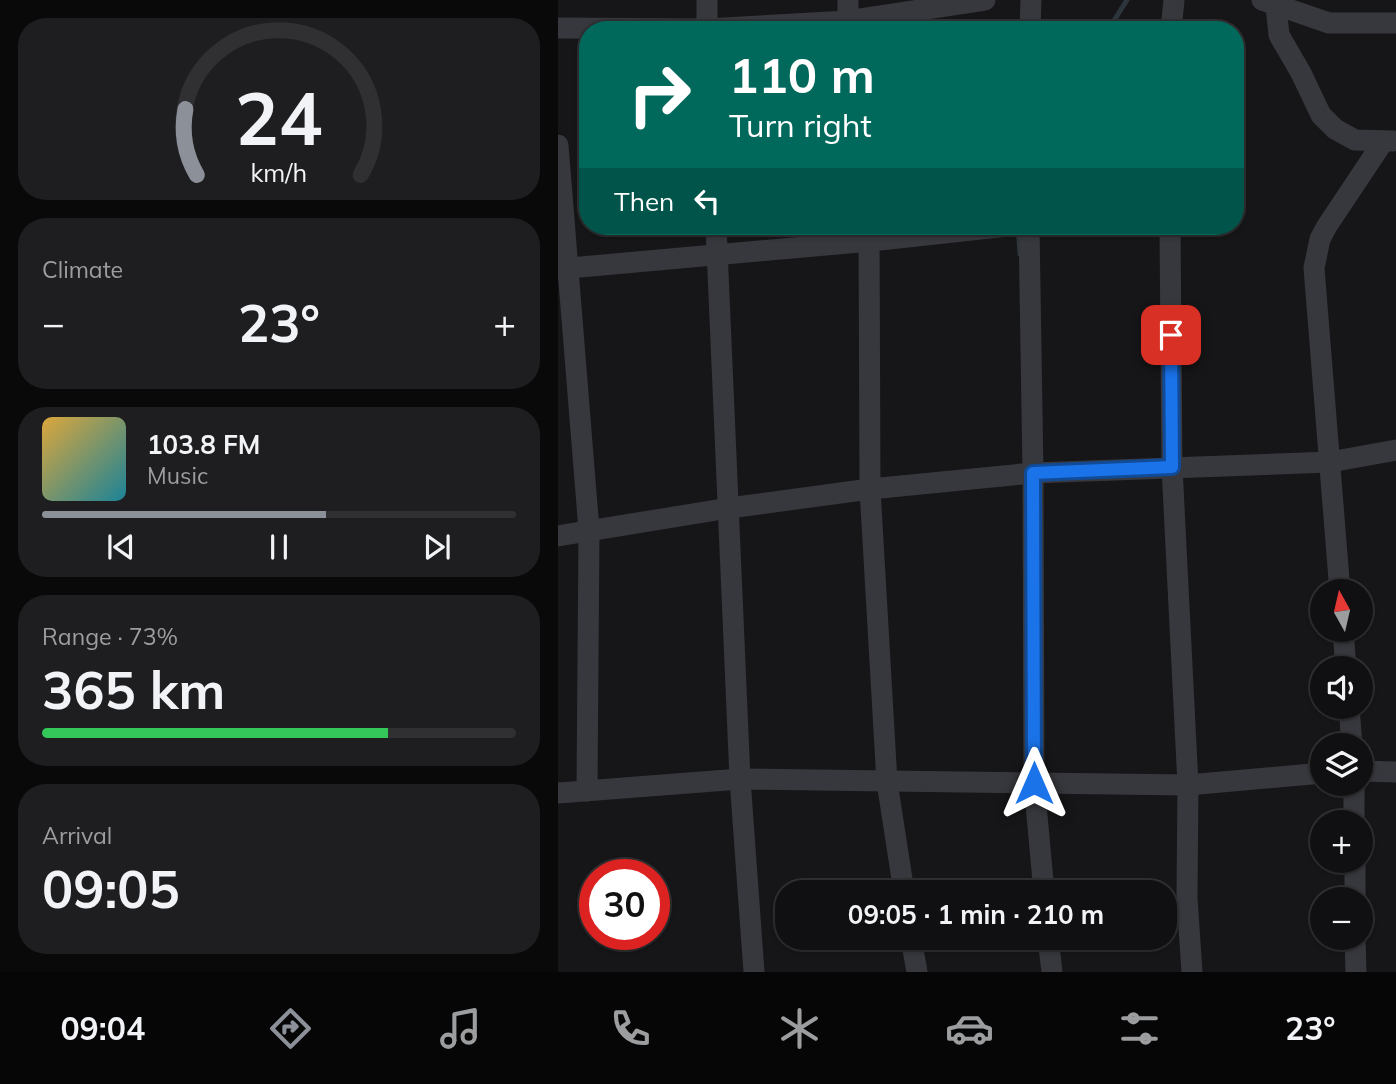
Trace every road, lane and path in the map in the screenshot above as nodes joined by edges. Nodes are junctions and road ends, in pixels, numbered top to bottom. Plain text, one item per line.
1 (707, 0) edge
2 (984, 0) edge
3 (1031, 0) edge
4 (1174, 0) edge
5 (1269, 3) edge
6 (848, 17) edge
7 (707, 21) edge
8 (801, 21) edge
9 (1030, 21) edge
10 (1172, 21) edge
11 (1396, 23) edge
12 (558, 28) edge
13 (579, 28) edge
14 (1389, 141) edge
15 (558, 145) edge
16 (716, 235) edge
17 (855, 235) edge
18 (870, 235) edge
19 (1029, 235) edge
20 (1170, 235) edge
21 (717, 254) junction
22 (563, 269) edge
23 (1396, 450) edge
24 (1330, 462) junction
25 (1172, 467) junction
26 (1033, 473) junction
27 (870, 489) junction
28 (729, 508) junction
29 (589, 530) junction
30 (558, 536) edge
31 (1339, 579) edge
32 (1373, 771) edge
33 (1396, 772) edge
34 (1310, 774) edge
35 (740, 779) junction
36 (887, 782) junction
37 (1034, 783) junction
38 (1188, 785) junction
39 (587, 791) junction
40 (558, 793) edge
41 (902, 880) edge
42 (1043, 880) edge
43 (914, 950) edge
44 (1049, 950) edge
45 (1355, 950) edge
46 (754, 972) edge
47 (917, 972) edge
48 (1052, 972) edge
49 (1192, 972) edge
50 (1355, 972) edge

1 - 7 street
2 - 6 street
3 - 9 street
4 - 10 street
5 - 11 street
5 - 14 street
6 - 8 street
12 - 13 street
14 - 24 street
15 - 22 street
16 - 21 street
17 - 21 street
18 - 27 street
19 - 26 street
20 - 25 street
21 - 22 street
21 - 28 street
22 - 29 street
23 - 24 street
24 - 25 street
24 - 31 street
25 - 26 street
25 - 38 street
26 - 27 street
26 - 37 street
27 - 28 street
27 - 36 street
28 - 29 street
28 - 35 street
29 - 30 street
29 - 39 street
32 - 33 street
34 - 38 street
35 - 36 street
35 - 39 street
35 - 46 street
36 - 37 street
36 - 41 street
37 - 38 street
37 - 42 street
38 - 49 street
39 - 40 street
43 - 47 street
44 - 48 street
45 - 50 street

